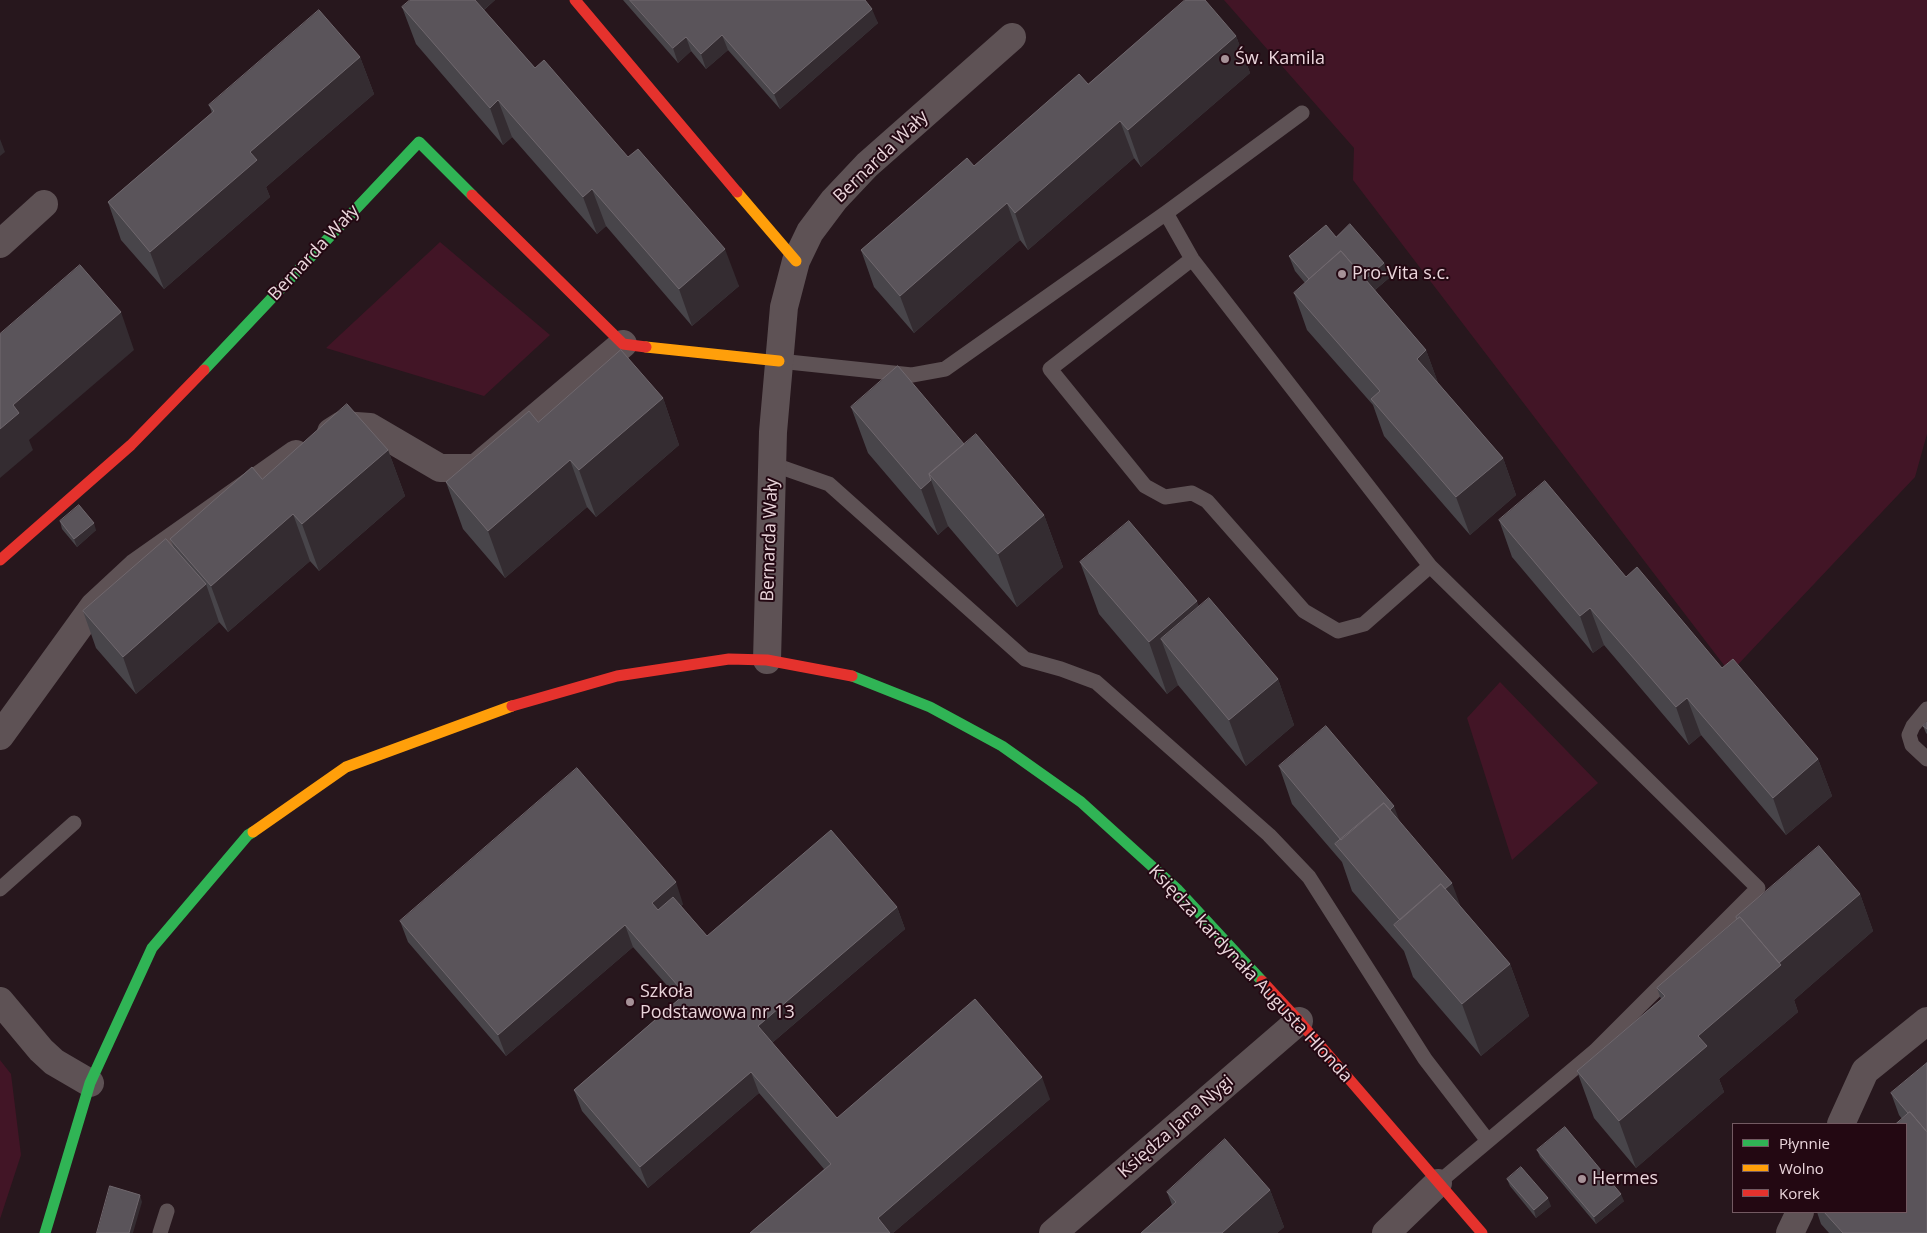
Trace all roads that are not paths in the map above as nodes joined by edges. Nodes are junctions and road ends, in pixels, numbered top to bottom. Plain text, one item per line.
1 (575, 0) edge
2 (1012, 37) dead end
3 (1302, 113) dead end
4 (44, 204) dead end
5 (1166, 213) junction
6 (0, 244) edge
7 (1192, 259) junction
8 (796, 261) junction
9 (623, 344) junction
10 (779, 361) junction
11 (772, 464) junction
12 (0, 560) edge
13 (1430, 566) junction
14 (767, 660) junction
15 (1927, 710) edge
16 (0, 736) edge
17 (1927, 759) edge
18 (74, 823) dead end
19 (0, 889) edge
20 (0, 1001) edge
21 (1299, 1021) junction
22 (1927, 1021) edge
23 (90, 1083) junction
24 (1841, 1123) edge
25 (1488, 1141) junction
26 (1438, 1183) junction
27 (167, 1211) dead end
28 (1800, 1213) edge
29 (45, 1233) edge
30 (160, 1233) edge
31 (1053, 1233) edge
32 (1386, 1233) edge
33 (1482, 1233) edge
34 (1790, 1233) edge

1 - 8 street
2 - 8 street, Bernarda Wały
3 - 5 lane
4 - 6 street
5 - 7 lane
5 - 10 lane
7 - 13 lane
7 - 13 lane
8 - 10 street, Bernarda Wały
9 - 10 street
9 - 12 street, Bernarda Wały
9 - 16 street
10 - 11 street, Bernarda Wały
11 - 14 street, Bernarda Wały
11 - 25 lane
13 - 25 lane
14 - 21 street, Księdza kardynała Augusta Hlonda
14 - 23 street, Księdza kardynała Augusta Hlonda
15 - 17 lane
18 - 19 lane
20 - 23 street
21 - 26 street, Księdza kardynała Augusta Hlonda
21 - 31 street, Księdza Jana Nygi
22 - 24 street
23 - 29 street, Księdza kardynała Augusta Hlonda
25 - 26 lane
26 - 32 street
26 - 33 street, Księdza kardynała Augusta Hlonda
27 - 30 lane
28 - 34 street

